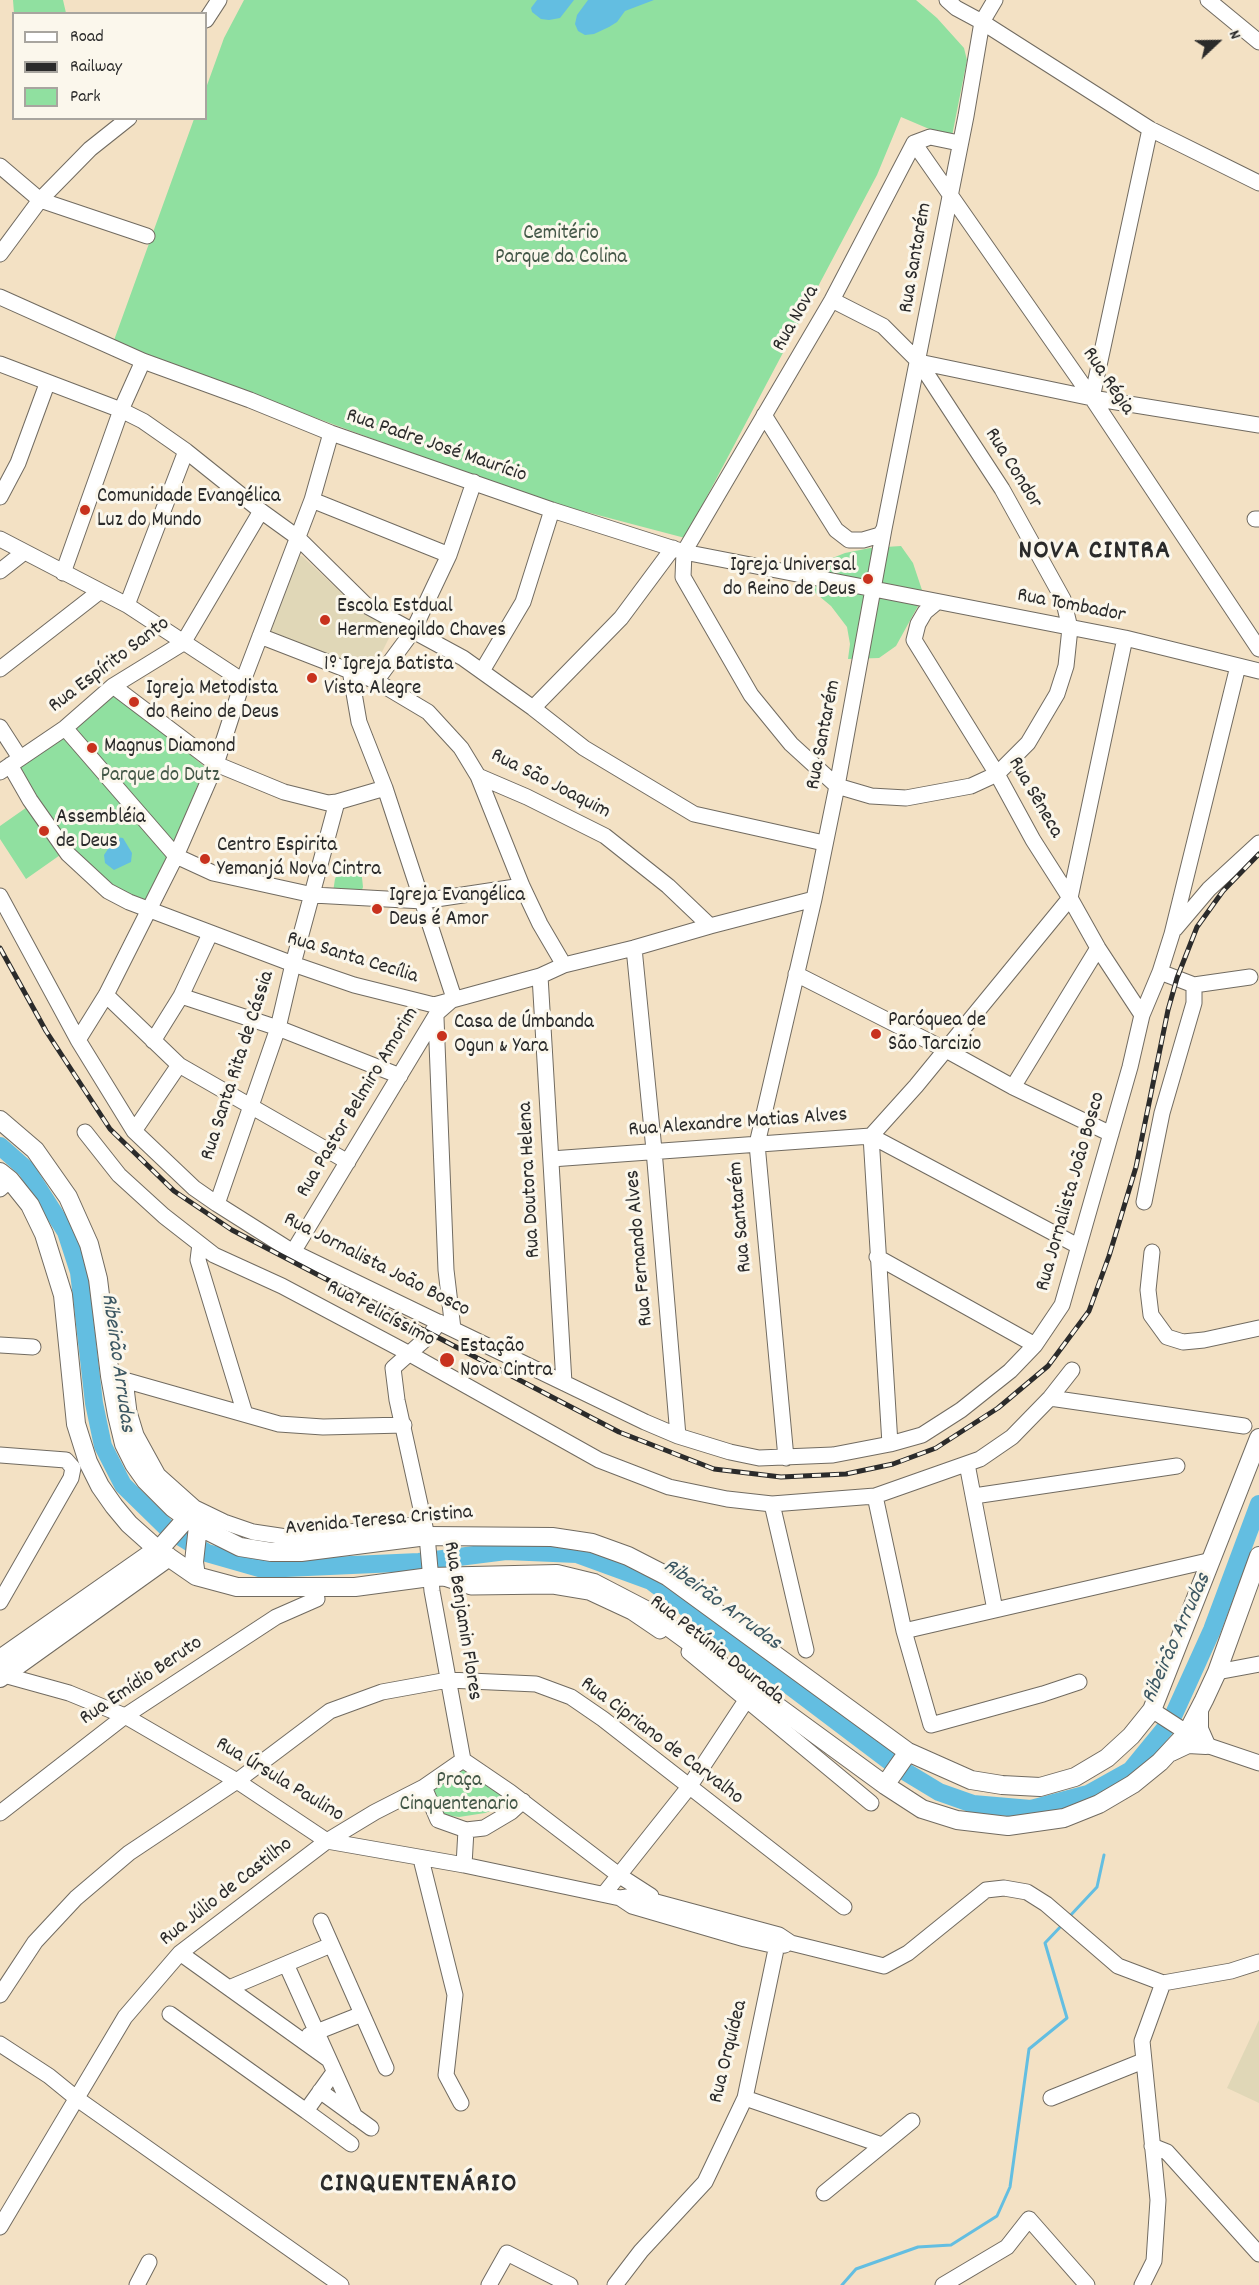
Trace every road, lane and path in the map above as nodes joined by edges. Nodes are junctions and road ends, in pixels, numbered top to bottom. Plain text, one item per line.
1 (219, 0) edge
2 (947, 0) edge
3 (995, 0) edge
4 (1208, 0) edge
5 (207, 18) edge
6 (982, 22) junction
7 (1259, 42) edge
8 (126, 120) edge
9 (1150, 129) junction
10 (914, 143) junction
11 (959, 143) junction
12 (0, 166) edge
13 (1259, 183) edge
14 (950, 192) junction
15 (40, 200) junction
16 (147, 236) dead end
17 (0, 254) edge
18 (0, 297) edge
19 (832, 300) junction
20 (142, 361) junction
21 (919, 362) junction
22 (0, 364) edge
23 (47, 384) junction
24 (1092, 398) junction
25 (121, 410) junction
26 (765, 415) junction
27 (1259, 425) edge
28 (331, 433) junction
29 (186, 451) junction
30 (474, 482) junction
31 (0, 497) edge
32 (312, 500) junction
33 (552, 510) junction
34 (261, 511) junction
35 (884, 529) junction
36 (297, 537) junction
37 (0, 539) edge
38 (679, 550) junction
39 (23, 552) junction
40 (449, 555) junction
41 (0, 571) edge
42 (63, 573) junction
43 (874, 590) junction
44 (99, 592) junction
45 (937, 602) junction
46 (127, 605) junction
47 (1070, 628) junction
48 (413, 631) junction
49 (260, 636) junction
50 (1125, 638) junction
51 (183, 643) junction
52 (1259, 649) edge
53 (1238, 666) junction
54 (0, 669) edge
55 (350, 670) junction
56 (482, 671) junction
57 (1259, 671) edge
58 (243, 681) junction
59 (376, 681) junction
60 (113, 686) junction
61 (533, 708) junction
62 (0, 727) edge
63 (64, 728) junction
64 (216, 764) junction
65 (10, 765) edge
66 (997, 774) junction
67 (478, 776) junction
68 (837, 786) junction
69 (384, 788) junction
70 (337, 802) junction
71 (824, 843) junction
72 (1259, 843) edge
73 (176, 856) junction
74 (522, 886) junction
75 (313, 895) junction
76 (0, 896) edge
77 (1070, 898) junction
78 (813, 899) junction
79 (423, 901) junction
80 (149, 909) junction
81 (710, 926) junction
82 (210, 934) junction
83 (1172, 934) junction
84 (634, 948) junction
85 (1098, 948) junction
86 (293, 964) junction
87 (564, 965) junction
88 (1160, 972) junction
89 (796, 974) junction
90 (540, 975) junction
91 (1250, 977) dead end
92 (1194, 985) junction
93 (105, 995) junction
94 (181, 996) junction
95 (454, 998) junction
96 (1142, 1015) junction
97 (436, 1018) junction
98 (278, 1028) junction
99 (78, 1040) junction
100 (153, 1041) junction
101 (946, 1050) junction
102 (178, 1065) junction
103 (400, 1076) junction
104 (1013, 1087) junction
105 (251, 1108) junction
106 (0, 1120) edge
107 (134, 1131) junction
108 (85, 1132) dead end
109 (1111, 1134) junction
110 (871, 1136) junction
111 (757, 1144) junction
112 (654, 1150) junction
113 (551, 1159) junction
114 (348, 1162) junction
115 (3, 1180) edge
116 (1144, 1202) dead end
117 (217, 1204) junction
118 (200, 1244) junction
119 (1078, 1246) junction
120 (293, 1252) junction
121 (1152, 1252) dead end
122 (877, 1257) junction
123 (439, 1323) junction
124 (1259, 1328) edge
125 (453, 1329) junction
126 (0, 1345) edge
127 (1035, 1345) junction
128 (33, 1347) dead end
129 (408, 1353) junction
130 (1072, 1370) dead end
131 (117, 1378) junction
132 (564, 1383) junction
133 (1050, 1398) junction
134 (245, 1414) junction
135 (404, 1425) junction
136 (1244, 1426) dead end
137 (678, 1436) junction
138 (1259, 1437) edge
139 (890, 1444) junction
140 (0, 1455) edge
141 (786, 1458) junction
142 (967, 1464) junction
143 (1177, 1466) dead end
144 (875, 1496) junction
145 (974, 1496) junction
146 (772, 1504) junction
147 (191, 1525) junction
148 (426, 1535) junction
149 (276, 1544) junction
150 (163, 1550) junction
151 (1259, 1556) edge
152 (1212, 1560) junction
153 (195, 1569) junction
154 (434, 1575) junction
155 (317, 1599) dead end
156 (0, 1602) edge
157 (994, 1610) junction
158 (904, 1630) junction
159 (806, 1650) dead end
160 (3, 1663) edge
161 (1259, 1664) edge
162 (1217, 1672) junction
163 (448, 1680) junction
164 (1079, 1682) dead end
165 (747, 1700) junction
166 (1199, 1709) junction
167 (1156, 1713) junction
168 (125, 1716) junction
169 (1183, 1730) junction
170 (1206, 1745) junction
171 (907, 1754) junction
172 (1168, 1754) junction
173 (463, 1760) junction
174 (1259, 1763) edge
175 (237, 1781) junction
176 (886, 1784) junction
177 (424, 1787) junction
178 (689, 1787) junction
179 (523, 1801) junction
180 (871, 1803) dead end
181 (0, 1813) edge
182 (466, 1830) junction
183 (327, 1841) junction
184 (421, 1858) junction
185 (464, 1865) junction
186 (620, 1876) junction
187 (604, 1894) junction
188 (620, 1898) junction
189 (666, 1904) junction
190 (844, 1907) dead end
191 (321, 1921) dead end
192 (782, 1942) junction
193 (331, 1945) junction
194 (180, 1953) junction
195 (1259, 1962) edge
196 (286, 1964) junction
197 (1163, 1983) junction
198 (229, 1988) junction
199 (0, 1995) edge
200 (170, 2014) dead end
201 (362, 2014) junction
202 (316, 2033) junction
203 (299, 2040) junction
204 (0, 2044) edge
205 (1143, 2061) junction
206 (331, 2065) junction
207 (386, 2068) dead end
208 (320, 2091) junction
209 (76, 2098) junction
210 (745, 2098) junction
211 (1051, 2098) dead end
212 (461, 2103) dead end
213 (306, 2111) junction
214 (355, 2117) junction
215 (912, 2121) dead end
216 (371, 2128) dead end
217 (351, 2144) dead end
218 (882, 2145) junction
219 (1152, 2146) junction
220 (824, 2193) dead end
221 (0, 2227) edge
222 (1259, 2254) edge
223 (149, 2262) dead end
224 (137, 2285) edge
225 (341, 2285) edge
226 (489, 2285) edge
227 (570, 2285) edge
228 (615, 2285) edge
229 (943, 2285) edge
230 (1088, 2285) edge
231 (1142, 2285) edge

1 - 5 street
2 - 6 street
3 - 6 street
4 - 7 street
6 - 9 street
6 - 11 street, Rua Santarém
8 - 15 street
9 - 13 street
9 - 24 street
10 - 11 street
10 - 14 street, Rua Régia
10 - 19 street, Rua Nova
11 - 14 street, Rua Santarém
12 - 15 street
14 - 21 street, Rua Santarém
14 - 24 street, Rua Régia
15 - 16 street
15 - 17 street
18 - 20 street, Rua Padre José Maurício
19 - 21 street, Rua Condor
19 - 26 street, Rua Nova
20 - 25 street
20 - 28 street, Rua Padre José Maurício
21 - 24 street
21 - 35 street, Rua Santarém
21 - 47 street, Rua Condor
22 - 23 street
23 - 25 street
23 - 31 street
24 - 27 street
24 - 52 street, Rua Régia
25 - 29 street
25 - 42 street
26 - 35 street
26 - 38 street, Rua Nova
28 - 30 street, Rua Padre José Maurício
28 - 32 street
29 - 34 street
29 - 46 street
30 - 33 street, Rua Padre José Maurício
30 - 40 street
32 - 36 street
32 - 40 street
33 - 38 street, Rua Padre José Maurício
33 - 56 street
34 - 36 street
34 - 51 street, Rua Espírito Santo
35 - 43 street, Rua Santarém
36 - 48 street
36 - 49 street
37 - 39 street
38 - 43 street, Rua Padre José Maurício
38 - 61 street, Rua Nova
38 - 68 street, Rua Condor
39 - 41 street
39 - 42 street
40 - 48 street
42 - 44 street
43 - 45 street, Rua Tombador
43 - 68 street, Rua Santarém
44 - 46 street
44 - 54 street
45 - 47 street, Rua Tombador
45 - 66 street, Rua Sêneca
46 - 51 street
47 - 50 street, Rua Tombador
47 - 66 street, Rua Condor
48 - 56 street
48 - 59 street
49 - 55 street, Rua São Joaquim
49 - 58 street
50 - 53 street, Rua Tombador
50 - 77 street
51 - 58 street
51 - 60 street, Rua Espírito Santo
53 - 57 street, Rua Tombador
53 - 83 street, Rua Jornalista João Bosco
55 - 59 street, Rua São Joaquim
55 - 69 street
56 - 61 street
58 - 64 street
59 - 67 street, Rua São Joaquim
60 - 63 street, Rua Espírito Santo
60 - 64 street
61 - 71 street
62 - 65 street, Rua Santa Cecília
63 - 65 street, Rua Espírito Santo
63 - 73 street
64 - 70 street
64 - 73 street
65 - 80 street, Rua Santa Cecília
66 - 68 street, Rua Condor
66 - 77 street, Rua Sêneca
67 - 74 street
67 - 81 street, Rua São Joaquim
68 - 71 street, Rua Santarém
69 - 70 street
69 - 79 street
70 - 75 street, Rua Santa Rita de Cássia
71 - 78 street, Rua Santarém
72 - 83 street
73 - 75 street
73 - 80 street
74 - 79 street
74 - 87 street
75 - 79 street
75 - 86 street, Rua Santa Rita de Cássia
76 - 99 street, Rua Jornalista João Bosco
77 - 85 street, Rua Sêneca
77 - 101 street, Rua Alexandre Matias Alves
78 - 81 street, Rua Santa Cecília
78 - 89 street, Rua Santarém
79 - 95 street
80 - 82 street, Rua Santa Cecília
80 - 93 street
81 - 84 street, Rua Santa Cecília
82 - 86 street, Rua Santa Cecília
82 - 94 street
83 - 88 street, Rua Jornalista João Bosco
84 - 87 street, Rua Santa Cecília
84 - 112 street, Rua Fernando Alves
85 - 96 street, Rua Sêneca
85 - 104 street
86 - 95 street, Rua Santa Cecília
86 - 98 street, Rua Santa Rita de Cássia
87 - 90 street, Rua Santa Cecília
88 - 92 street
88 - 96 street, Rua Jornalista João Bosco
89 - 101 street
89 - 111 street, Rua Santarém
90 - 95 street, Rua Santa Cecília
90 - 113 street, Rua Doutora Helena
91 - 92 street
92 - 116 street
93 - 99 street
93 - 100 street
94 - 98 street
94 - 100 street
95 - 97 street, Rua Pastor Belmiro Amorim
96 - 109 street, Rua Jornalista João Bosco
97 - 103 street, Rua Pastor Belmiro Amorim
97 - 125 street
98 - 103 street
98 - 105 street, Rua Santa Rita de Cássia
99 - 107 street, Rua Jornalista João Bosco
100 - 102 street
101 - 104 street
101 - 110 street, Rua Alexandre Matias Alves
102 - 105 street
102 - 107 street
103 - 114 street, Rua Pastor Belmiro Amorim
104 - 109 street
105 - 114 street
105 - 117 street, Rua Santa Rita de Cássia
106 - 131 main road, Avenida Teresa Cristina
107 - 117 street, Rua Jornalista João Bosco
108 - 118 street, Rua Felicíssimo
109 - 119 street, Rua Jornalista João Bosco
110 - 111 street, Rua Alexandre Matias Alves
110 - 119 street
110 - 122 street
111 - 112 street, Rua Alexandre Matias Alves
111 - 141 street, Rua Santarém
112 - 113 street, Rua Alexandre Matias Alves
112 - 137 street, Rua Fernando Alves
113 - 132 street, Rua Doutora Helena
114 - 120 street, Rua Pastor Belmiro Amorim
115 - 150 main road
117 - 120 street, Rua Jornalista João Bosco
118 - 129 street, Rua Felicíssimo
118 - 134 street
119 - 127 street, Rua Jornalista João Bosco
120 - 123 street, Rua Jornalista João Bosco
121 - 124 street
122 - 127 street
122 - 139 street
123 - 125 street, Rua Jornalista João Bosco
123 - 129 street
125 - 132 street, Rua Jornalista João Bosco
126 - 128 street
127 - 139 street, Rua Jornalista João Bosco
129 - 135 street, Rua Benjamin Flores
129 - 146 street, Rua Felicíssimo
130 - 133 street, Rua Felicíssimo
131 - 134 street
131 - 147 main road, Avenida Teresa Cristina
131 - 149 street, Avenida Teresa Cristina
132 - 137 street, Rua Jornalista João Bosco
133 - 136 street
133 - 142 street, Rua Felicíssimo
134 - 135 street
135 - 148 street, Rua Benjamin Flores
137 - 141 street, Rua Jornalista João Bosco
138 - 152 main road, Avenida Teresa Cristina
139 - 141 street, Rua Jornalista João Bosco
140 - 156 street
142 - 144 street, Rua Felicíssimo
142 - 145 street
143 - 145 street
144 - 146 street, Rua Felicíssimo
144 - 158 street
145 - 157 street
146 - 159 street
147 - 149 main road, Avenida Teresa Cristina
147 - 150 main road
147 - 153 main road
148 - 149 main road, Avenida Teresa Cristina
148 - 154 street, Rua Benjamin Flores
148 - 171 main road, Avenida Teresa Cristina
150 - 153 main road
150 - 160 main road
150 - 160 main road
151 - 162 main road
152 - 157 street
152 - 167 main road, Avenida Teresa Cristina
153 - 154 main road
154 - 163 street, Rua Benjamin Flores
154 - 165 street, Rua Petúnia Dourada
154 - 176 main road
155 - 168 street, Rua Emídio Beruto
157 - 158 street
158 - 164 street
160 - 168 street, Rua Úrsula Paulino
161 - 162 street
162 - 166 main road
163 - 173 street, Rua Benjamin Flores
163 - 175 street, Rua Cipriano de Carvalho
163 - 178 street, Rua Cipriano de Carvalho
165 - 178 street
165 - 180 street, Rua Petúnia Dourada
166 - 169 main road
166 - 170 main road
167 - 169 street
167 - 171 main road, Avenida Teresa Cristina
168 - 175 street, Rua Úrsula Paulino
168 - 181 street, Rua Emídio Beruto
169 - 170 street
169 - 172 main road
170 - 172 main road
170 - 174 street
171 - 176 main road
172 - 176 main road
173 - 177 street, Rua Júlio de Castilho
173 - 179 street
175 - 183 street, Rua Úrsula Paulino
175 - 199 street, Rua Cipriano de Carvalho
177 - 182 street
177 - 183 street, Rua Júlio de Castilho
178 - 186 street
178 - 190 street, Rua Cipriano de Carvalho
179 - 182 street
179 - 186 street
182 - 185 street
183 - 184 street, Rua Úrsula Paulino
183 - 194 street, Rua Júlio de Castilho
184 - 185 street, Rua Úrsula Paulino
184 - 212 street
185 - 187 street, Rua Úrsula Paulino
186 - 187 street
186 - 189 street
187 - 188 street, Rua Úrsula Paulino
188 - 189 street, Rua Úrsula Paulino
188 - 192 street, Rua Úrsula Paulino
189 - 192 street, Rua Úrsula Paulino
191 - 193 street
192 - 197 street, Rua Úrsula Paulino
192 - 210 street, Rua Orquídea
193 - 196 street
193 - 201 street
194 - 198 street
194 - 209 street, Rua Júlio de Castilho
195 - 197 street
196 - 198 street
196 - 202 street
197 - 205 street
198 - 203 street
200 - 213 street
201 - 202 street
201 - 207 street
202 - 203 street
202 - 206 street
203 - 206 street
204 - 209 street
205 - 211 street
205 - 219 street
206 - 208 street
206 - 214 street
208 - 213 street
208 - 214 street
209 - 221 street, Rua Júlio de Castilho
209 - 225 street
210 - 218 street
210 - 228 street, Rua Orquídea
213 - 217 street
214 - 216 street
215 - 218 street
218 - 220 street
219 - 222 street
219 - 231 street
223 - 224 street
226 - 227 street
229 - 230 street

